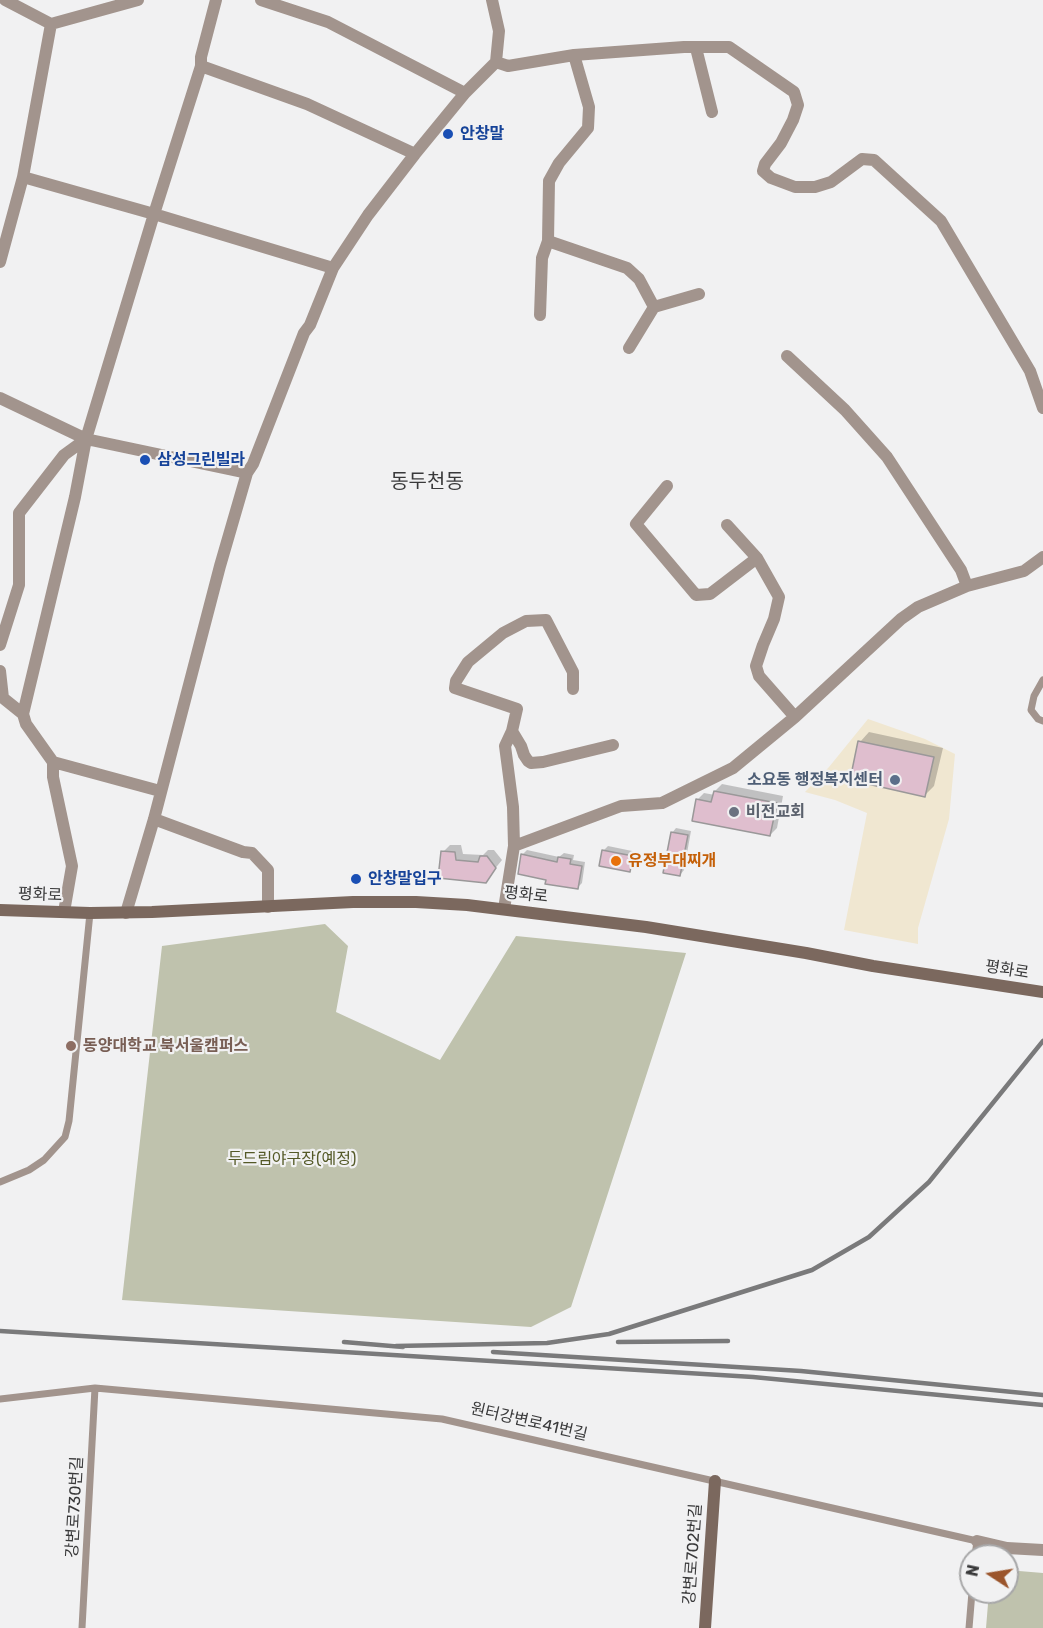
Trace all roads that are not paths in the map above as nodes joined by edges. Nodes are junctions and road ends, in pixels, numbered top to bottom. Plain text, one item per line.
1 (5, 0) edge
2 (138, 0) edge
3 (216, 0) edge
4 (261, 0) edge
5 (492, 0) edge
6 (51, 24) junction
7 (696, 48) junction
8 (574, 55) junction
9 (496, 62) junction
10 (201, 66) junction
11 (465, 93) junction
12 (712, 112) dead end
13 (415, 154) junction
14 (23, 177) junction
15 (154, 213) junction
16 (548, 241) junction
17 (0, 262) edge
18 (333, 268) junction
19 (699, 294) dead end
20 (654, 307) junction
21 (540, 315) dead end
22 (629, 348) dead end
23 (787, 356) dead end
24 (0, 398) edge
25 (1043, 408) edge
26 (86, 439) junction
27 (247, 473) junction
28 (667, 486) dead end
29 (728, 525) dead end
30 (1043, 557) edge
31 (757, 558) junction
32 (967, 586) junction
33 (0, 645) edge
34 (0, 671) edge
35 (1043, 680) edge
36 (573, 689) dead end
37 (23, 714) junction
38 (795, 717) junction
39 (1043, 721) edge
40 (512, 731) junction
41 (613, 745) dead end
42 (53, 762) junction
43 (160, 792) junction
44 (154, 819) junction
45 (514, 846) junction
46 (268, 907) junction
47 (504, 909) junction
48 (0, 910) edge
49 (64, 912) junction
50 (90, 913) junction
51 (126, 913) junction
52 (1043, 992) edge
53 (0, 1182) edge
54 (95, 1388) junction
55 (0, 1399) edge
56 (715, 1481) junction
57 (977, 1541) junction
58 (977, 1544) edge
59 (1043, 1550) edge
60 (971, 1604) edge
61 (82, 1628) edge
62 (705, 1628) edge
63 (969, 1628) edge

1 - 6 street
2 - 6 street
3 - 10 street
4 - 11 street
5 - 9 street
6 - 14 street
7 - 8 street
7 - 12 street
7 - 25 street
8 - 9 street
8 - 16 street
9 - 11 street
10 - 13 street
10 - 15 street
11 - 13 street
13 - 18 street
14 - 15 street
14 - 17 street
15 - 18 street
15 - 26 street
16 - 20 street
16 - 21 street
18 - 27 street
19 - 20 street
20 - 22 street
23 - 32 street
24 - 26 street
26 - 27 street
26 - 33 street
26 - 37 street
27 - 43 street
28 - 31 street
29 - 31 street
30 - 32 street
31 - 38 street
32 - 38 street
34 - 37 street
35 - 39 lane
36 - 40 street
37 - 42 street
38 - 45 street
40 - 41 street
40 - 45 street
42 - 43 street
42 - 49 street
43 - 44 street
44 - 46 street
44 - 51 street
45 - 47 street
46 - 47 main road, 평화로
46 - 51 main road, 평화로
47 - 52 main road, 평화로
48 - 49 main road, 평화로
49 - 50 main road, 평화로
50 - 51 main road, 평화로
50 - 53 lane
54 - 55 lane, 원터강변로41번길
54 - 56 lane, 원터강변로41번길
54 - 61 lane, 강변로730번길
56 - 57 lane, 원터강변로41번길
56 - 62 main road, 강변로702번길
57 - 58 lane
57 - 59 street, 원터강변로41번길
60 - 63 lane

